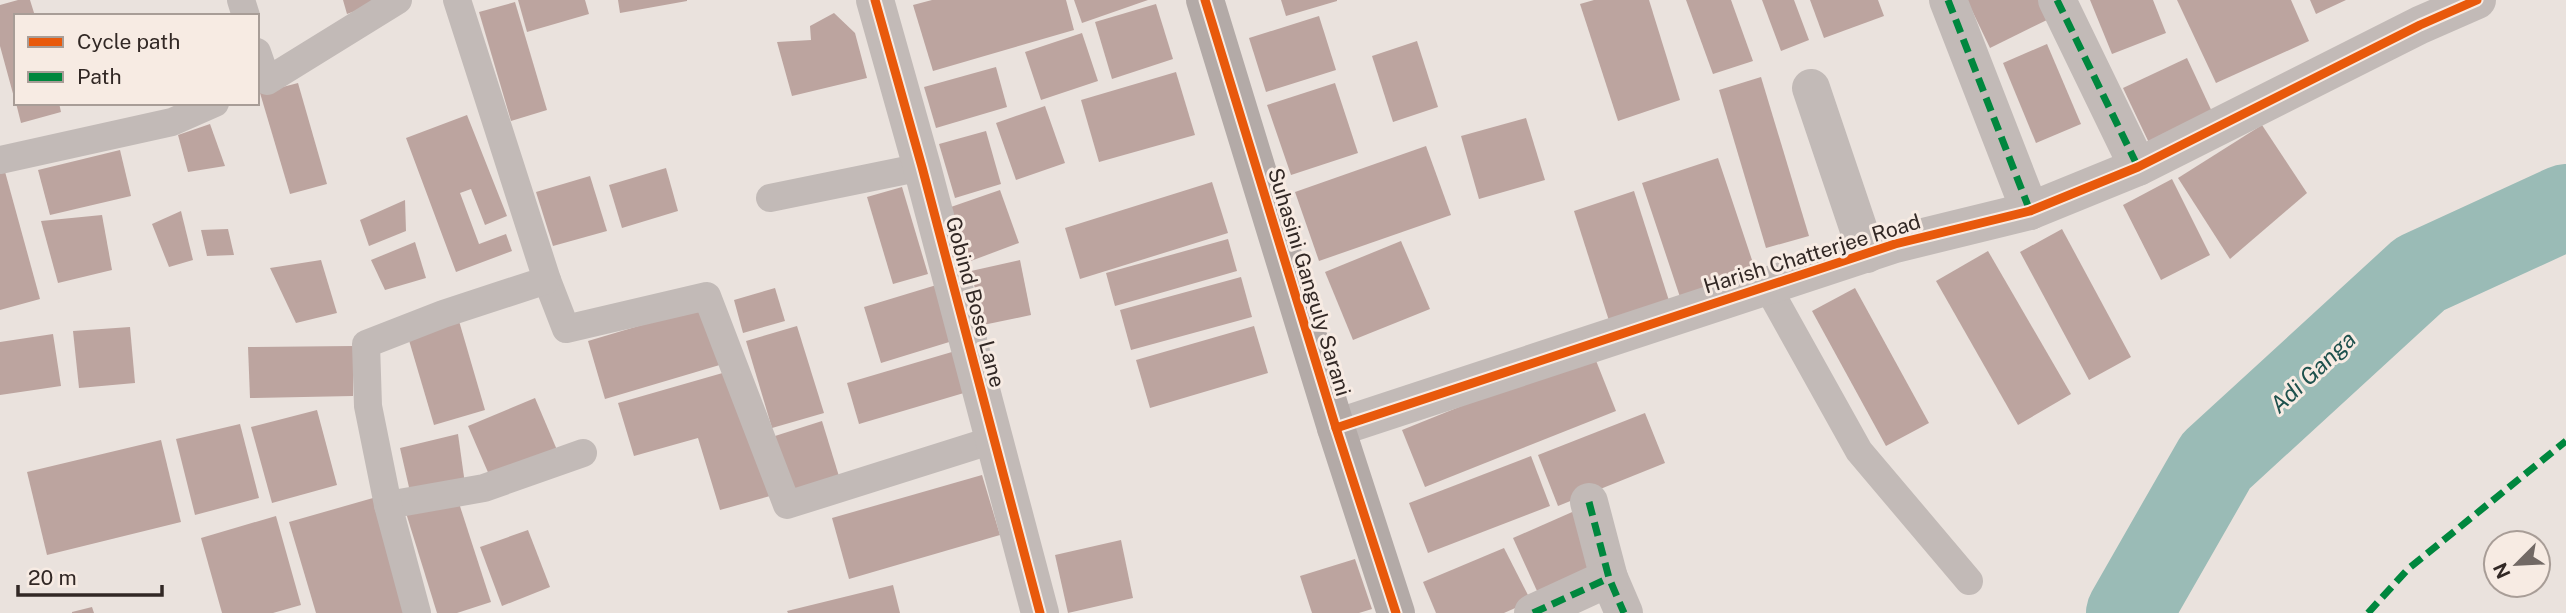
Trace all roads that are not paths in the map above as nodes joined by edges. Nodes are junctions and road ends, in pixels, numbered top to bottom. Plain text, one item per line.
1 (398, 0) edge
2 (457, 0) edge
3 (875, 0) edge
4 (1205, 0) edge
5 (1948, 0) edge
6 (2057, 0) edge
7 (2477, 0) edge
8 (259, 64) edge
9 (262, 83) edge
10 (1811, 88) dead end
11 (210, 105) edge
12 (0, 160) edge
13 (922, 167) junction
14 (2138, 167) junction
15 (770, 198) dead end
16 (2030, 211) junction
17 (1867, 254) junction
18 (547, 280) junction
19 (1768, 286) junction
20 (1336, 428) junction
21 (993, 440) junction
22 (583, 453) dead end
23 (1589, 502) dead end
24 (388, 505) junction
25 (1609, 578) junction
26 (1969, 581) dead end
27 (418, 613) edge
28 (1040, 613) edge
29 (1396, 613) edge
30 (1533, 613) edge
31 (1624, 613) edge

1 - 9 lane
2 - 18 lane
3 - 13 street, Gobind Bose Lane
4 - 20 street, Suhasini Ganguly Sarani
5 - 16 street
6 - 14 street
7 - 14 street, Harish Chatterjee Road
8 - 9 lane
10 - 17 street
11 - 12 lane
13 - 15 lane
13 - 21 street, Gobind Bose Lane
14 - 16 street, Harish Chatterjee Road
16 - 17 street, Harish Chatterjee Road
17 - 19 street, Harish Chatterjee Road
18 - 21 lane
18 - 24 lane
19 - 20 street, Harish Chatterjee Road
19 - 26 lane
20 - 29 street, Suhasini Ganguly Sarani
21 - 28 street, Gobind Bose Lane
22 - 24 lane
23 - 25 street
24 - 27 lane
25 - 30 street
25 - 31 street

